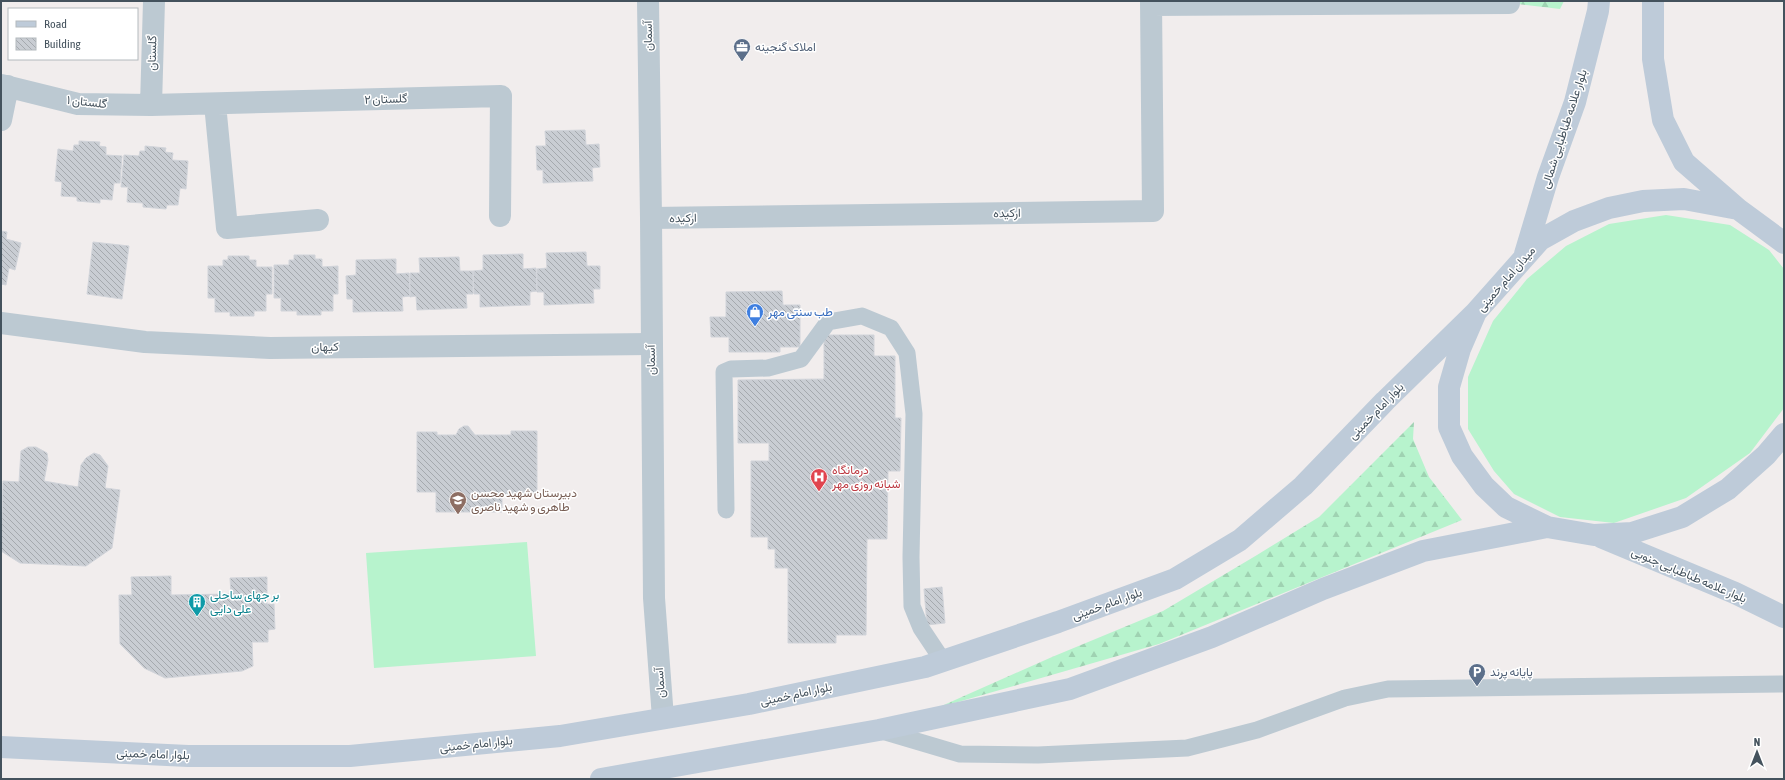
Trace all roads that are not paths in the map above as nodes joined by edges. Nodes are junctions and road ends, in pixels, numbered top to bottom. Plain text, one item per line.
1 (154, 1) edge
2 (648, 1) edge
3 (1599, 1) edge
4 (1653, 1) edge
5 (1151, 3) edge
6 (1509, 3) dead end
7 (4, 86) edge
8 (215, 104) junction
9 (151, 105) junction
10 (1, 120) edge
11 (1746, 214) junction
12 (500, 216) dead end
13 (651, 218) junction
14 (318, 220) dead end
15 (1784, 221) edge
16 (1784, 243) edge
17 (1524, 257) junction
18 (1476, 312) junction
19 (1, 323) edge
20 (651, 344) junction
21 (1784, 434) edge
22 (726, 510) dead end
23 (1547, 527) junction
24 (1594, 535) junction
25 (1784, 617) edge
26 (943, 661) junction
27 (1784, 684) edge
28 (663, 718) junction
29 (879, 730) junction
30 (1, 747) edge
31 (601, 779) edge

1 - 9 street, گلستان
2 - 13 street, آسمان
3 - 17 main road, بلوار علامه طباطبایی شمالی
4 - 11 main road
5 - 6 street
5 - 13 street, ارکیده
7 - 9 street, گلستان ۱
7 - 10 street
8 - 9 street, گلستان ۲
8 - 12 street, گلستان ۲
8 - 14 street
11 - 15 main road
11 - 16 main road, میدان امام خمینی
11 - 17 main road, میدان امام خمینی
13 - 20 street, آسمان
17 - 18 main road, میدان امام خمینی
18 - 23 main road, میدان امام خمینی
18 - 26 main road, بلوار امام خمینی
19 - 20 street, کیهان
20 - 28 street, آسمان
21 - 24 main road, میدان امام خمینی
22 - 26 lane
23 - 24 main road, میدان امام خمینی
23 - 29 main road
24 - 25 main road, بلوار علامه طباطبایی جنوبی
26 - 28 main road, بلوار امام خمینی
27 - 29 lane
28 - 30 main road, بلوار امام خمینی
29 - 31 main road

